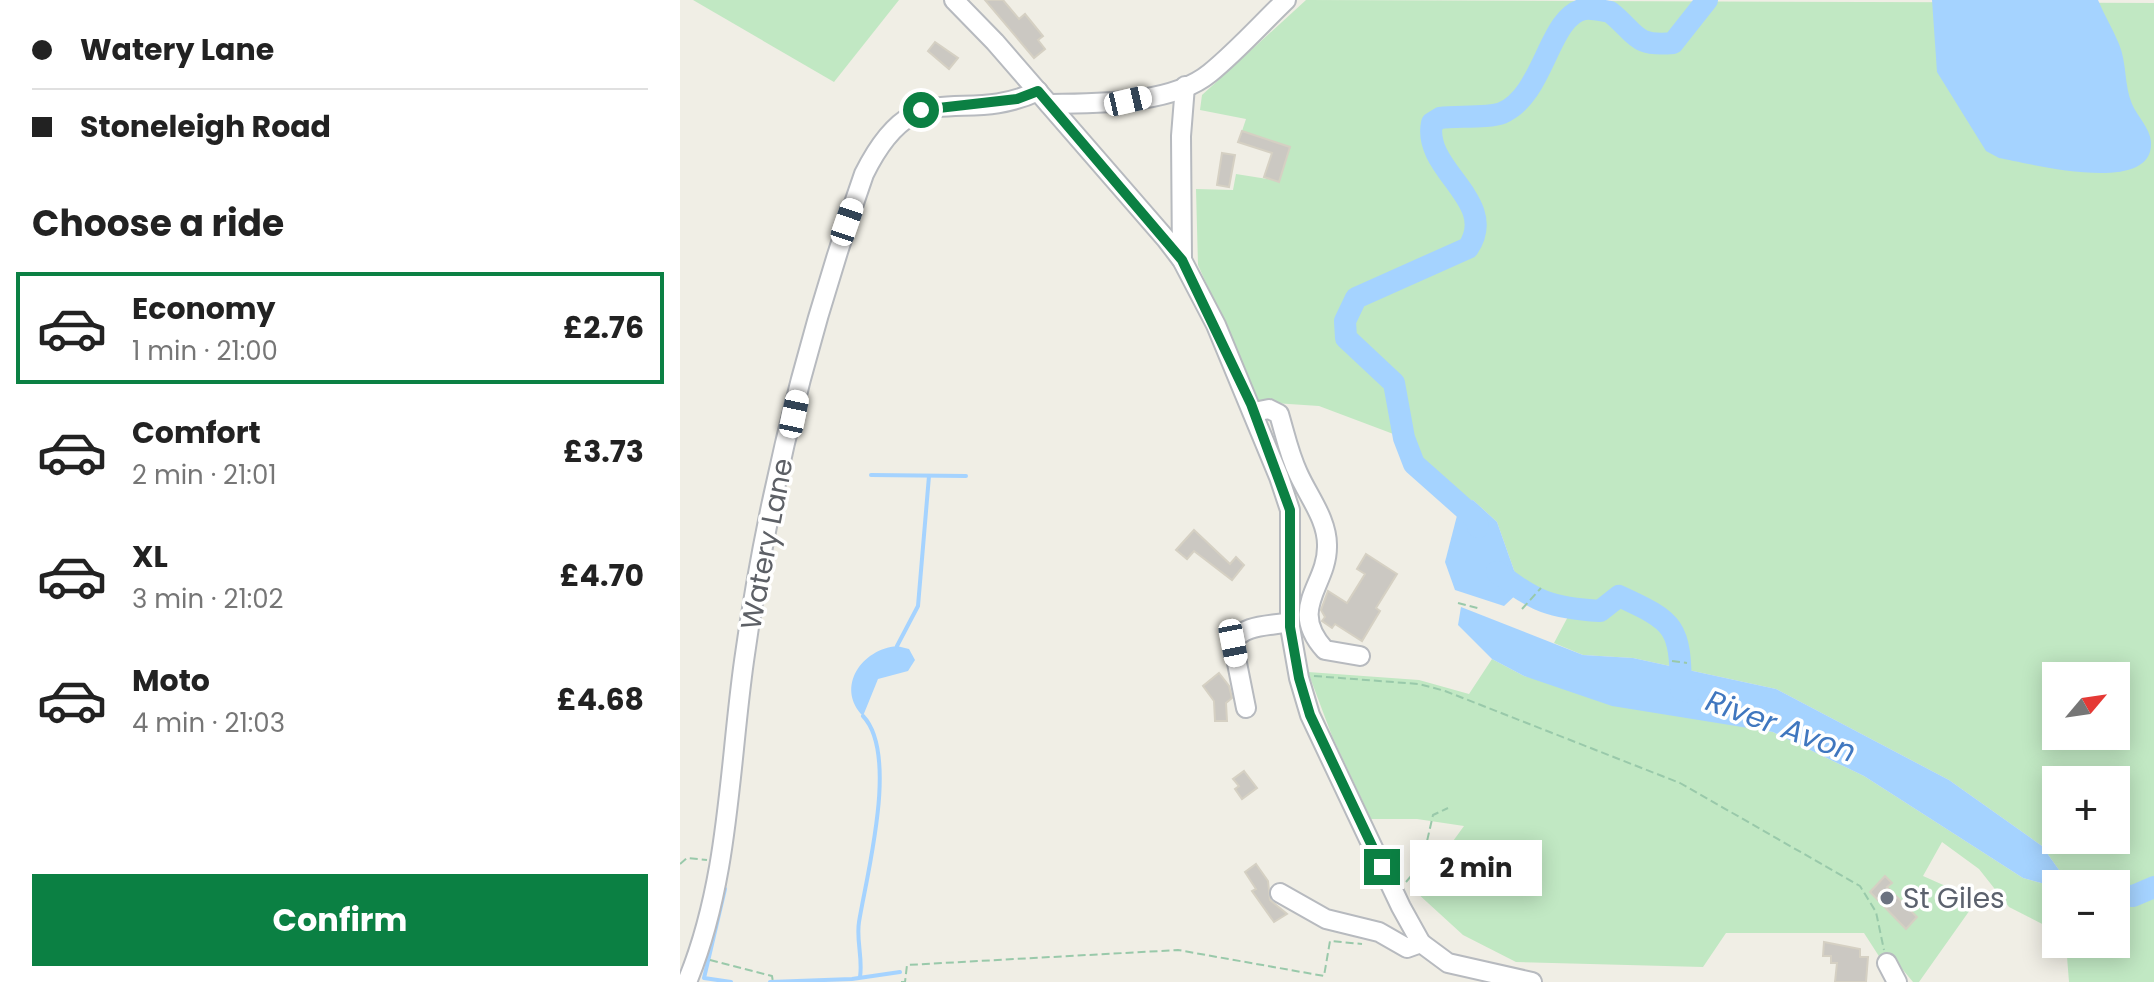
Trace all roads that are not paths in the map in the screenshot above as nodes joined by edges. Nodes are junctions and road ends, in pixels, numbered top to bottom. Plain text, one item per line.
1 (954, 0) edge
2 (1286, 0) edge
3 (1185, 86) junction
4 (1044, 98) junction
5 (1182, 260) junction
6 (1254, 412) junction
7 (1290, 622) junction
8 (1360, 656) dead end
9 (1246, 708) dead end
10 (1280, 893) dead end
11 (1421, 943) junction
12 (1887, 963) road end
13 (687, 982) edge
14 (1532, 982) edge
15 (1897, 982) edge

1 - 4 street
2 - 3 street, Watery Lane
3 - 4 street, Watery Lane
3 - 5 street
4 - 5 street
4 - 13 street, Watery Lane
5 - 6 street
6 - 7 street
6 - 8 street
7 - 9 street
7 - 11 street
10 - 11 street
11 - 14 street
12 - 15 street

